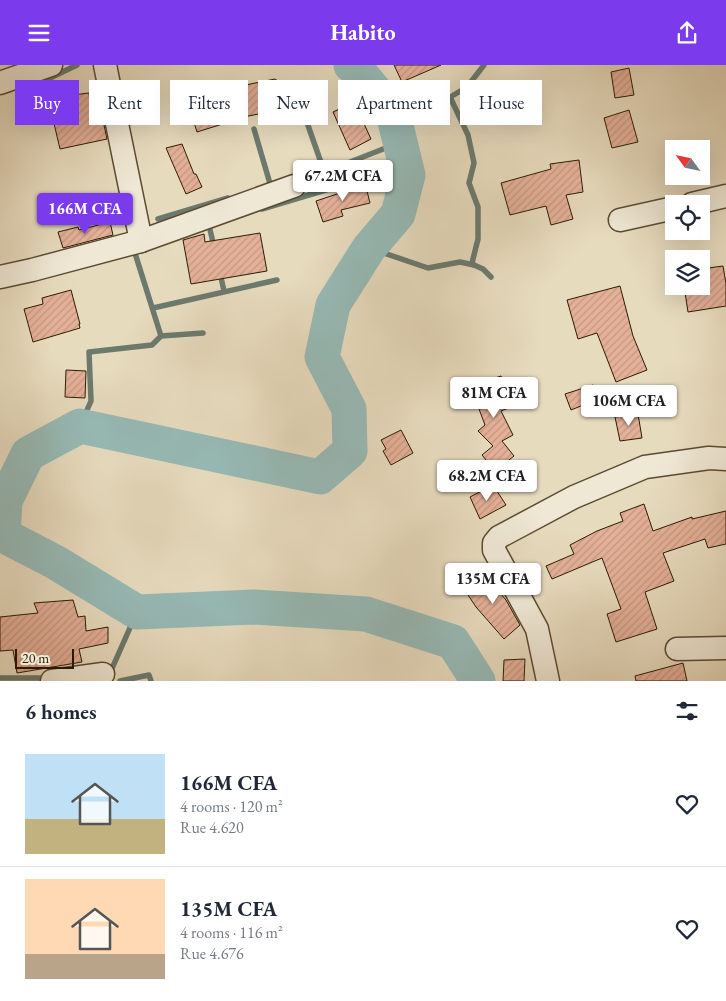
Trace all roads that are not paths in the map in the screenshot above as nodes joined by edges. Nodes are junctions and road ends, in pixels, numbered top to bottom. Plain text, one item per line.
1 (52, 65) edge
2 (105, 65) edge
3 (0, 83) edge
4 (294, 186) dead end
5 (726, 196) edge
6 (710, 200) edge
7 (665, 210) edge
8 (620, 220) dead end
9 (141, 241) junction
10 (0, 277) edge
11 (726, 459) edge
12 (726, 648) edge
13 (677, 649) dead end
14 (104, 674) dead end
15 (52, 681) edge
16 (548, 681) edge

1 - 3 street
2 - 9 street
4 - 9 street
5 - 6 street
7 - 8 street
9 - 10 street
11 - 16 street
12 - 13 street
14 - 15 street

